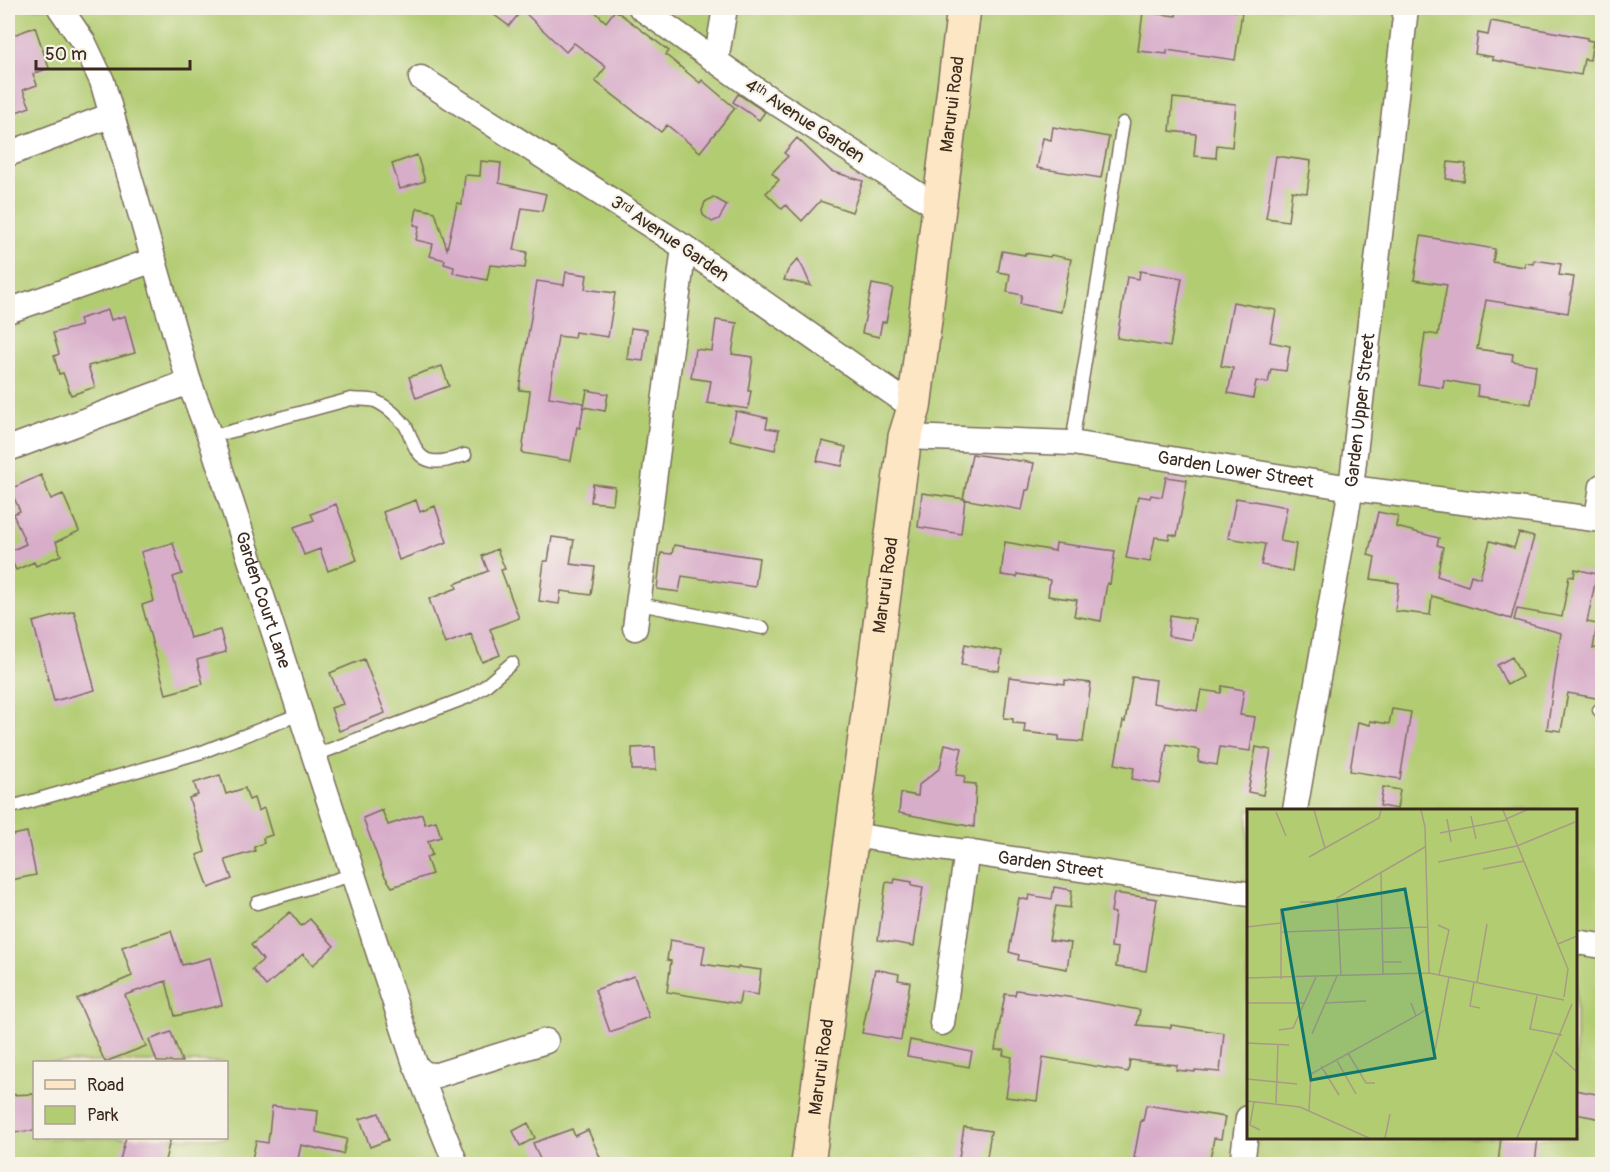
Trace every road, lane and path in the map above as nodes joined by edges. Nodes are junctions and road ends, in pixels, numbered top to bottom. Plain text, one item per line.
1 (60, 8) edge
2 (641, 8) edge
3 (725, 8) edge
4 (964, 8) edge
5 (1406, 8) edge
6 (716, 61) junction
7 (421, 78) dead end
8 (112, 115) junction
9 (1123, 123) dead end
10 (8, 154) edge
11 (939, 208) junction
12 (684, 247) junction
13 (154, 260) junction
14 (8, 311) edge
15 (189, 382) junction
16 (910, 422) junction
17 (210, 437) junction
18 (1072, 443) junction
19 (8, 449) edge
20 (465, 455) dead end
21 (1602, 486) edge
22 (1350, 488) junction
23 (1600, 519) edge
24 (637, 616) joint
25 (763, 628) dead end
26 (512, 663) dead end
27 (300, 714) junction
28 (313, 756) junction
29 (8, 808) edge
30 (1295, 809) edge
31 (852, 835) junction
32 (967, 851) junction
33 (352, 875) junction
34 (1247, 894) edge
35 (257, 903) dead end
36 (1577, 942) edge
37 (1602, 946) edge
38 (942, 1023) dead end
39 (546, 1041) dead end
40 (417, 1068) junction
41 (1247, 1126) edge
42 (456, 1164) edge
43 (808, 1164) edge
44 (1242, 1164) edge

1 - 8 street, Garden Court Lane
2 - 6 street, 4ᵗʰ Avenue Garden
3 - 6 street
4 - 11 street, Marurui Road
5 - 22 street, Garden Upper Street
6 - 11 street, 4ᵗʰ Avenue Garden
7 - 12 street, 3ʳᵈ Avenue Garden
8 - 10 street
8 - 13 street, Garden Court Lane
9 - 18 lane
11 - 16 street, Marurui Road
12 - 16 street, 3ʳᵈ Avenue Garden
12 - 24 street
13 - 14 street
13 - 15 street, Garden Court Lane
15 - 17 street, Garden Court Lane
15 - 19 street
16 - 18 street, Garden Lower Street
16 - 31 street, Marurui Road
17 - 20 lane
17 - 27 street, Garden Court Lane
18 - 22 street, Garden Lower Street
21 - 23 street
22 - 23 street, Garden Lower Street
22 - 30 street, Garden Upper Street
24 - 25 lane
26 - 28 lane
27 - 28 street, Garden Court Lane
27 - 29 lane
28 - 33 street, Garden Court Lane
31 - 32 street, Garden Street
31 - 43 street, Marurui Road
32 - 34 street, Garden Street
32 - 38 street
33 - 35 lane
33 - 40 street, Garden Court Lane
36 - 37 street
39 - 40 street
40 - 42 street, Garden Court Lane
41 - 44 street

